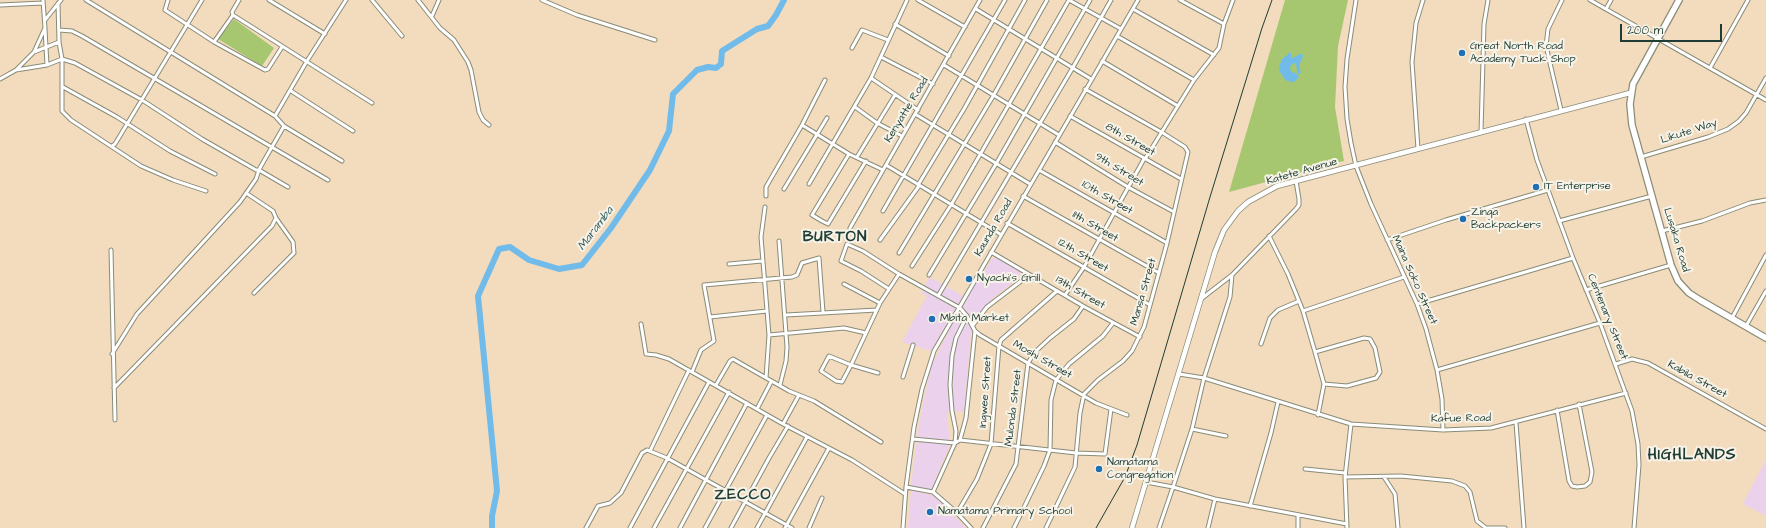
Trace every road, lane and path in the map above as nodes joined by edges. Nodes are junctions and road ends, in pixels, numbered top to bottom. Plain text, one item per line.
1 (86, 0) edge
2 (168, 0) edge
3 (202, 0) edge
4 (239, 0) edge
5 (269, 0) edge
6 (346, 0) edge
7 (372, 0) edge
8 (418, 0) edge
9 (440, 0) edge
10 (542, 0) edge
11 (907, 0) edge
12 (918, 0) edge
13 (980, 0) edge
14 (1005, 0) edge
15 (1025, 0) edge
16 (1047, 0) edge
17 (1069, 0) edge
18 (1090, 0) edge
19 (1111, 0) edge
20 (1138, 0) edge
21 (1180, 0) edge
22 (1233, 0) edge
23 (1356, 0) edge
24 (1423, 0) edge
25 (1488, 0) edge
26 (1562, 0) edge
27 (1590, 0) edge
28 (1610, 0) edge
29 (1679, 0) edge
30 (1748, 0) edge
31 (43, 1) edge
32 (60, 1) edge
33 (0, 5) edge
34 (976, 9) junction
35 (1085, 9) junction
36 (1133, 9) junction
37 (1606, 9) junction
38 (233, 14) junction
39 (432, 16) junction
40 (1101, 18) junction
41 (45, 20) junction
42 (993, 20) junction
43 (895, 24) junction
44 (1224, 24) junction
45 (187, 25) junction
46 (965, 27) junction
47 (45, 28) junction
48 (1121, 29) junction
49 (59, 30) junction
50 (1009, 30) junction
51 (325, 34) junction
52 (402, 36) dead end
53 (1117, 36) junction
54 (1657, 38) junction
55 (1024, 39) junction
56 (655, 40) dead end
57 (888, 40) junction
58 (59, 42) junction
59 (214, 42) junction
60 (282, 47) junction
61 (45, 48) junction
62 (852, 48) dead end
63 (1040, 49) junction
64 (34, 52) junction
65 (170, 52) junction
66 (1214, 55) junction
67 (949, 56) junction
68 (881, 57) junction
69 (62, 59) junction
70 (1056, 59) junction
71 (307, 61) junction
72 (1102, 61) junction
73 (47, 65) junction
74 (944, 65) junction
75 (1710, 68) junction
76 (1072, 69) junction
77 (16, 70) junction
78 (962, 76) junction
79 (155, 78) junction
80 (871, 78) junction
81 (1766, 78) edge
82 (0, 79) edge
83 (1091, 79) junction
84 (825, 80) dead end
85 (1194, 80) junction
86 (934, 84) junction
87 (977, 86) junction
88 (63, 87) junction
89 (1085, 88) junction
90 (291, 91) junction
91 (1630, 93) junction
92 (895, 95) junction
93 (993, 95) junction
94 (1757, 95) junction
95 (142, 100) junction
96 (1766, 100) edge
97 (372, 103) dead end
98 (1008, 105) junction
99 (1178, 106) junction
100 (855, 107) junction
101 (918, 110) junction
102 (1561, 110) junction
103 (915, 114) junction
104 (1024, 115) junction
105 (275, 116) junction
106 (1070, 116) junction
107 (827, 118) dead end
108 (1526, 119) junction
109 (127, 123) junction
110 (877, 123) junction
111 (1040, 124) junction
112 (489, 125) dead end
113 (802, 125) junction
114 (933, 125) junction
115 (284, 126) junction
116 (353, 131) dead end
117 (1480, 132) junction
118 (1163, 133) junction
119 (818, 134) junction
120 (1059, 135) junction
121 (902, 136) junction
122 (948, 136) junction
123 (1055, 142) junction
124 (833, 143) junction
125 (963, 145) junction
126 (112, 146) junction
127 (272, 147) junction
128 (1418, 149) junction
129 (849, 154) junction
130 (979, 154) junction
131 (857, 157) junction
132 (1641, 157) junction
133 (1145, 159) junction
134 (342, 161) dead end
135 (866, 161) junction
136 (996, 164) junction
137 (886, 165) junction
138 (1356, 166) junction
139 (259, 170) junction
140 (883, 170) junction
141 (1039, 170) junction
142 (215, 174) dead end
143 (1011, 174) junction
144 (903, 176) junction
145 (328, 180) dead end
146 (1181, 180) junction
147 (1296, 181) junction
148 (809, 184) dead end
149 (1030, 184) junction
150 (918, 186) junction
151 (288, 187) dead end
152 (1128, 187) junction
153 (784, 189) dead end
154 (1548, 190) junction
155 (206, 191) dead end
156 (246, 193) junction
157 (934, 195) junction
158 (766, 196) dead end
159 (1023, 196) junction
160 (1652, 196) junction
161 (1766, 200) edge
162 (951, 205) junction
163 (765, 207) dead end
164 (883, 211) dead end
165 (1114, 212) junction
166 (1174, 212) junction
167 (966, 214) junction
168 (276, 218) junction
169 (1559, 221) junction
170 (1007, 223) junction
171 (982, 224) junction
172 (850, 228) dead end
173 (1662, 232) junction
174 (1000, 234) junction
175 (1269, 236) junction
176 (880, 240) dead end
177 (1098, 240) junction
178 (1387, 240) junction
179 (779, 241) dead end
180 (1167, 243) junction
181 (111, 250) dead end
182 (990, 252) junction
183 (899, 253) dead end
184 (1766, 255) edge
185 (1573, 258) junction
186 (762, 262) junction
187 (729, 264) dead end
188 (1671, 265) junction
189 (912, 266) dead end
190 (1084, 267) junction
191 (899, 274) junction
192 (1159, 274) junction
193 (929, 275) dead end
194 (1028, 275) junction
195 (1232, 275) junction
196 (1404, 277) junction
197 (782, 278) junction
198 (764, 279) junction
199 (844, 284) dead end
200 (889, 289) junction
201 (1057, 290) junction
202 (1586, 290) junction
203 (1766, 291) edge
204 (254, 293) dead end
205 (1065, 295) junction
206 (938, 296) junction
207 (1201, 300) junction
208 (1299, 301) junction
209 (880, 303) junction
210 (1417, 304) junction
211 (1150, 305) junction
212 (1083, 306) junction
213 (960, 308) junction
214 (877, 310) junction
215 (767, 311) junction
216 (1303, 311) junction
217 (823, 312) junction
218 (786, 315) junction
219 (967, 316) junction
220 (710, 318) junction
221 (1731, 318) junction
222 (1113, 323) junction
223 (1600, 323) junction
224 (640, 324) dead end
225 (973, 325) junction
226 (1746, 326) junction
227 (975, 331) junction
228 (787, 333) junction
229 (866, 333) junction
230 (770, 335) junction
231 (1140, 337) junction
232 (1766, 338) edge
233 (1261, 344) dead end
234 (913, 345) dead end
235 (999, 346) junction
236 (1315, 352) junction
237 (112, 354) junction
238 (1028, 363) junction
239 (1616, 364) junction
240 (851, 365) junction
241 (1438, 370) junction
242 (690, 371) junction
243 (878, 373) dead end
244 (1179, 374) junction
245 (766, 378) junction
246 (903, 378) dead end
247 (1204, 378) junction
248 (1056, 380) junction
249 (709, 382) junction
250 (771, 382) junction
251 (1324, 384) junction
252 (780, 385) junction
253 (716, 386) junction
254 (114, 388) junction
255 (729, 392) junction
256 (1626, 393) junction
257 (799, 394) junction
258 (1084, 394) junction
259 (1278, 402) junction
260 (747, 403) junction
261 (1579, 404) junction
262 (757, 409) junction
263 (1111, 409) junction
264 (1556, 410) junction
265 (767, 415) junction
266 (1127, 415) dead end
267 (1318, 415) junction
268 (115, 420) dead end
269 (1516, 423) junction
270 (783, 424) junction
271 (1351, 424) junction
272 (788, 426) junction
273 (1192, 429) junction
274 (1766, 429) edge
275 (1443, 430) junction
276 (1226, 436) dead end
277 (807, 437) junction
278 (913, 439) junction
279 (960, 440) junction
280 (881, 442) dead end
281 (955, 443) junction
282 (991, 444) junction
283 (1019, 447) junction
284 (829, 448) junction
285 (1050, 450) junction
286 (650, 451) junction
287 (1076, 453) junction
288 (668, 458) junction
289 (686, 469) junction
290 (1305, 469) dead end
291 (1345, 473) junction
292 (1344, 477) junction
293 (1384, 477) junction
294 (706, 480) junction
295 (1146, 482) junction
296 (906, 487) junction
297 (1173, 487) junction
298 (727, 490) junction
299 (933, 492) junction
300 (905, 494) junction
301 (822, 498) dead end
302 (1215, 499) junction
303 (745, 502) junction
304 (1250, 506) junction
305 (957, 512) junction
306 (765, 513) junction
307 (1298, 515) junction
308 (1347, 526) edge
309 (786, 527) edge
310 (586, 528) edge
311 (630, 528) edge
312 (654, 528) edge
313 (680, 528) edge
314 (705, 528) edge
315 (731, 528) edge
316 (757, 528) edge
317 (792, 528) edge
318 (809, 528) edge
319 (903, 528) edge
320 (970, 528) edge
321 (983, 528) edge
322 (1014, 528) edge
323 (1046, 528) edge
324 (1132, 528) edge
325 (1159, 528) edge
326 (1208, 528) edge
327 (1298, 528) edge
328 (1398, 528) edge
329 (1486, 528) edge
330 (1505, 528) edge
331 (1524, 528) edge
332 (1634, 528) edge

1 - 65 street
2 - 45 street
3 - 45 street
4 - 38 street
5 - 51 street
6 - 51 street
7 - 52 street
8 - 39 street
9 - 39 street
10 - 56 street
11 - 43 street
12 - 46 street
13 - 34 street, Kenyatte Road
14 - 42 street
15 - 50 street
16 - 55 street
17 - 35 street
17 - 63 street
18 - 35 street
19 - 40 street
20 - 36 street, Kaunda Road
21 - 44 street
22 - 44 street
23 - 138 street, Maina Soko Street
24 - 128 street
25 - 117 street
26 - 102 street
27 - 37 street
28 - 37 street
29 - 54 highway, Lusaka Road
30 - 75 street
31 - 33 street
31 - 41 street
32 - 41 street
32 - 49 street
34 - 42 street
34 - 46 street, Kenyatte Road
35 - 40 street
35 - 70 street
36 - 48 street, Kaunda Road
36 - 66 street
37 - 54 street
38 - 59 street
38 - 60 street
39 - 112 street
40 - 48 street
40 - 76 street
41 - 47 street
42 - 50 street
42 - 78 street
43 - 57 street
43 - 67 street
44 - 66 street
45 - 59 street
45 - 65 street
46 - 67 street, Kenyatte Road
47 - 61 street
47 - 64 street
48 - 53 street, Kaunda Road
49 - 58 street
49 - 79 street
50 - 55 street
50 - 87 street
51 - 71 street
53 - 72 street, Kaunda Road
53 - 85 street
54 - 75 street
54 - 91 highway, Lusaka Road
55 - 63 street
55 - 93 street
57 - 62 street
57 - 68 street
58 - 61 street
58 - 69 street
59 - 60 street
60 - 71 street
61 - 64 street
61 - 73 street
63 - 70 street
63 - 98 street
64 - 77 street
65 - 79 street
65 - 105 street
66 - 85 street
67 - 74 street, Kenyatte Road
68 - 80 street
68 - 86 street
69 - 73 street
69 - 88 street
69 - 95 street
70 - 76 street
70 - 104 street
71 - 90 street
71 - 97 street
72 - 83 street, Kaunda Road
72 - 99 street
73 - 77 street
74 - 78 street
74 - 86 street, Kenyatte Road
75 - 94 street
76 - 83 street
76 - 111 street
77 - 82 street
78 - 87 street
78 - 114 street
79 - 95 street
79 - 127 street
80 - 92 street
80 - 100 street
81 - 94 street, Likute Way
83 - 89 street, Kaunda Road
84 - 113 street
85 - 99 street
86 - 101 street, Kenyatte Road
87 - 93 street
87 - 122 street
88 - 109 street
88 - 126 street
89 - 106 street, Kaunda Road
89 - 118 street
90 - 105 street
90 - 116 street
91 - 102 street, Katete Avenue
91 - 132 highway, Lusaka Road
92 - 101 street
92 - 110 street
93 - 98 street
93 - 125 street
94 - 96 street
94 - 132 street, Likute Way
95 - 109 street
95 - 139 street
98 - 104 street
98 - 130 street
99 - 118 street
100 - 110 street
100 - 124 street
101 - 103 street, Kenyatte Road
102 - 108 street, Katete Avenue
103 - 114 street
103 - 121 street, Kenyatte Road
104 - 111 street
104 - 136 street
105 - 115 street
106 - 120 street, Kaunda Road
106 - 133 street, 8th Street
107 - 119 street
108 - 117 street, Katete Avenue
108 - 154 street, Centenary Street
109 - 126 street
109 - 142 street
110 - 121 street
110 - 131 street
111 - 120 street
111 - 143 street
113 - 119 street
113 - 158 street
114 - 122 street
114 - 144 street
115 - 127 street
115 - 134 street
117 - 128 street, Katete Avenue
118 - 133 street
118 - 146 street, Mansa Street
119 - 124 street
119 - 153 street
120 - 123 street, Kaunda Road
121 - 137 street, Kenyatte Road
122 - 125 street
122 - 150 street
123 - 141 street, Kaunda Road
123 - 152 street, 9th Street
124 - 129 street
124 - 148 street
125 - 130 street
125 - 157 street
126 - 155 street
127 - 139 street
127 - 145 street
128 - 138 street, Katete Avenue
129 - 131 street
129 - 135 street
130 - 136 street
130 - 162 street
131 - 135 street
132 - 160 highway, Lusaka Road
133 - 146 street, 8th Street
133 - 152 street
135 - 140 street
136 - 143 street
136 - 167 street
137 - 140 street, Kenyatte Road
137 - 144 street
138 - 147 street, Katete Avenue
138 - 178 street, Maina Soko Street
139 - 151 street
139 - 156 street
140 - 172 street, Kenyatte Road
141 - 149 street, Kaunda Road
141 - 165 street, 10th Street
143 - 149 street
143 - 171 street
144 - 150 street
144 - 164 street
146 - 166 street, Mansa Street
147 - 175 street
147 - 207 street, Katete Avenue
149 - 159 street, Kaunda Road
150 - 157 street
150 - 176 street
152 - 165 street
152 - 166 street, 9th Street
154 - 169 street, Centenary Street
154 - 178 street
156 - 168 street
156 - 237 street
157 - 162 street
157 - 183 street
159 - 170 street, Kaunda Road
159 - 177 street, 11th Street
160 - 169 street
160 - 173 highway, Lusaka Road
161 - 173 street
162 - 167 street
162 - 189 street
163 - 186 street
165 - 177 street
165 - 180 street, 10th Street
166 - 180 street, Mansa Street
167 - 171 street
167 - 193 street
168 - 204 street
168 - 254 street
169 - 185 street, Centenary Street
170 - 174 street, Kaunda Road
170 - 190 street, 12th Street
171 - 174 street
171 - 206 street
173 - 188 highway, Lusaka Road
174 - 182 street, Kaunda Road
175 - 195 street
175 - 208 street
177 - 190 street
177 - 192 street, 11th Street
178 - 196 street, Maina Soko Street
179 - 197 street
180 - 192 street, Mansa Street
181 - 237 street
182 - 194 street, 13th Street
182 - 213 street, Kaunda Road
184 - 221 street
185 - 202 street, Centenary Street
185 - 210 street
186 - 187 street
186 - 198 street
188 - 202 street
188 - 221 highway, Lusaka Road
190 - 205 street
190 - 211 street, 12th Street
191 - 200 street
191 - 200 street
191 - 206 street
192 - 211 street, Mansa Street
194 - 201 street, 13th Street
194 - 225 street
195 - 207 street
195 - 247 street
196 - 210 street, Maina Soko Street
196 - 216 street
197 - 198 street
197 - 217 street
197 - 218 street
198 - 215 street
198 - 220 street
199 - 209 street
200 - 209 street
201 - 205 street, 13th Street
201 - 235 street, Ingwee Street
202 - 223 street, Centenary Street
203 - 226 street
205 - 212 street, 13th Street
206 - 213 street
207 - 244 street, Katete Avenue
208 - 216 street
208 - 233 street
209 - 214 street
210 - 241 street, Maina Soko Street
211 - 231 street, Mansa Street
212 - 222 street, 13th Street
212 - 238 street, Mulonda Street
213 - 219 street
213 - 278 street, Kaunda Road
214 - 217 street
214 - 229 street
215 - 220 street
215 - 230 street
216 - 236 street
217 - 218 street
218 - 228 street
219 - 225 street
219 - 281 street
220 - 242 street
221 - 226 highway, Lusaka Road
222 - 231 street, 13th Street
222 - 248 street
223 - 239 street, Centenary Street
223 - 241 street
224 - 242 street
225 - 227 street
226 - 232 highway, Lusaka Road
227 - 235 street, Moshi Street
227 - 279 street
228 - 229 street
228 - 230 street
228 - 252 street
229 - 240 street
230 - 245 street
231 - 258 street, Mansa Street
234 - 246 street
235 - 238 street, Moshi Street
235 - 282 street, Ingwee Street
236 - 251 street
236 - 251 street
237 - 254 street
238 - 248 street, Moshi Street
238 - 283 street, Mulonda Street
239 - 256 street, Centenary Street
239 - 274 street, Kabila Street
240 - 240 street
240 - 243 street
241 - 275 street, Maina Soko Street
242 - 249 street
242 - 286 street
244 - 247 street, Kafue Road
244 - 295 street, Katete Avenue
245 - 250 street
245 - 253 street
247 - 259 street, Kafue Road
247 - 273 street
248 - 258 street, Moshi Street
248 - 285 street
249 - 253 street
249 - 288 street
250 - 252 street
250 - 262 street
251 - 267 street
252 - 257 street
253 - 255 street
254 - 268 street
255 - 260 street
255 - 289 street
256 - 261 street, Kafue Road
256 - 332 street, Centenary Street
257 - 270 street
257 - 280 street
258 - 263 street, Moshi Street
258 - 287 street
259 - 267 street, Kafue Road
259 - 304 street
260 - 262 street
260 - 294 street
261 - 264 street, Kafue Road
261 - 264 street
262 - 265 street
263 - 266 street, Moshi Street
263 - 287 street
264 - 269 street, Kafue Road
265 - 270 street
265 - 298 street
267 - 271 street, Kafue Road
269 - 275 street, Kafue Road
269 - 331 street
270 - 272 street
271 - 275 street, Kafue Road
271 - 291 street
272 - 277 street
272 - 303 street
273 - 276 street
273 - 297 street
277 - 284 street
277 - 306 street
278 - 281 street
278 - 296 street, Kaunda Road
279 - 281 street
279 - 282 street
281 - 299 street
282 - 283 street
282 - 305 street, Ingwee Street
283 - 285 street
283 - 321 street, Mulonda Street
284 - 300 street
284 - 309 street
285 - 287 street
285 - 322 street
286 - 288 street
286 - 310 street
287 - 323 street
288 - 289 street
288 - 311 street
289 - 294 street
289 - 312 street
290 - 291 street
291 - 292 street
292 - 293 street
292 - 308 street
293 - 328 street
293 - 329 street
294 - 298 street
294 - 313 street
295 - 297 street
295 - 324 street, Katete Avenue
296 - 299 street
296 - 300 street, Kaunda Road
297 - 302 street
297 - 325 street
298 - 303 street
298 - 314 street
299 - 305 street
300 - 319 street, Kaunda Road
301 - 318 street
302 - 304 street
302 - 326 street
303 - 306 street
303 - 315 street
304 - 307 street
305 - 320 street
306 - 309 street
306 - 316 street
307 - 308 street
307 - 327 street
309 - 317 street
329 - 330 street

